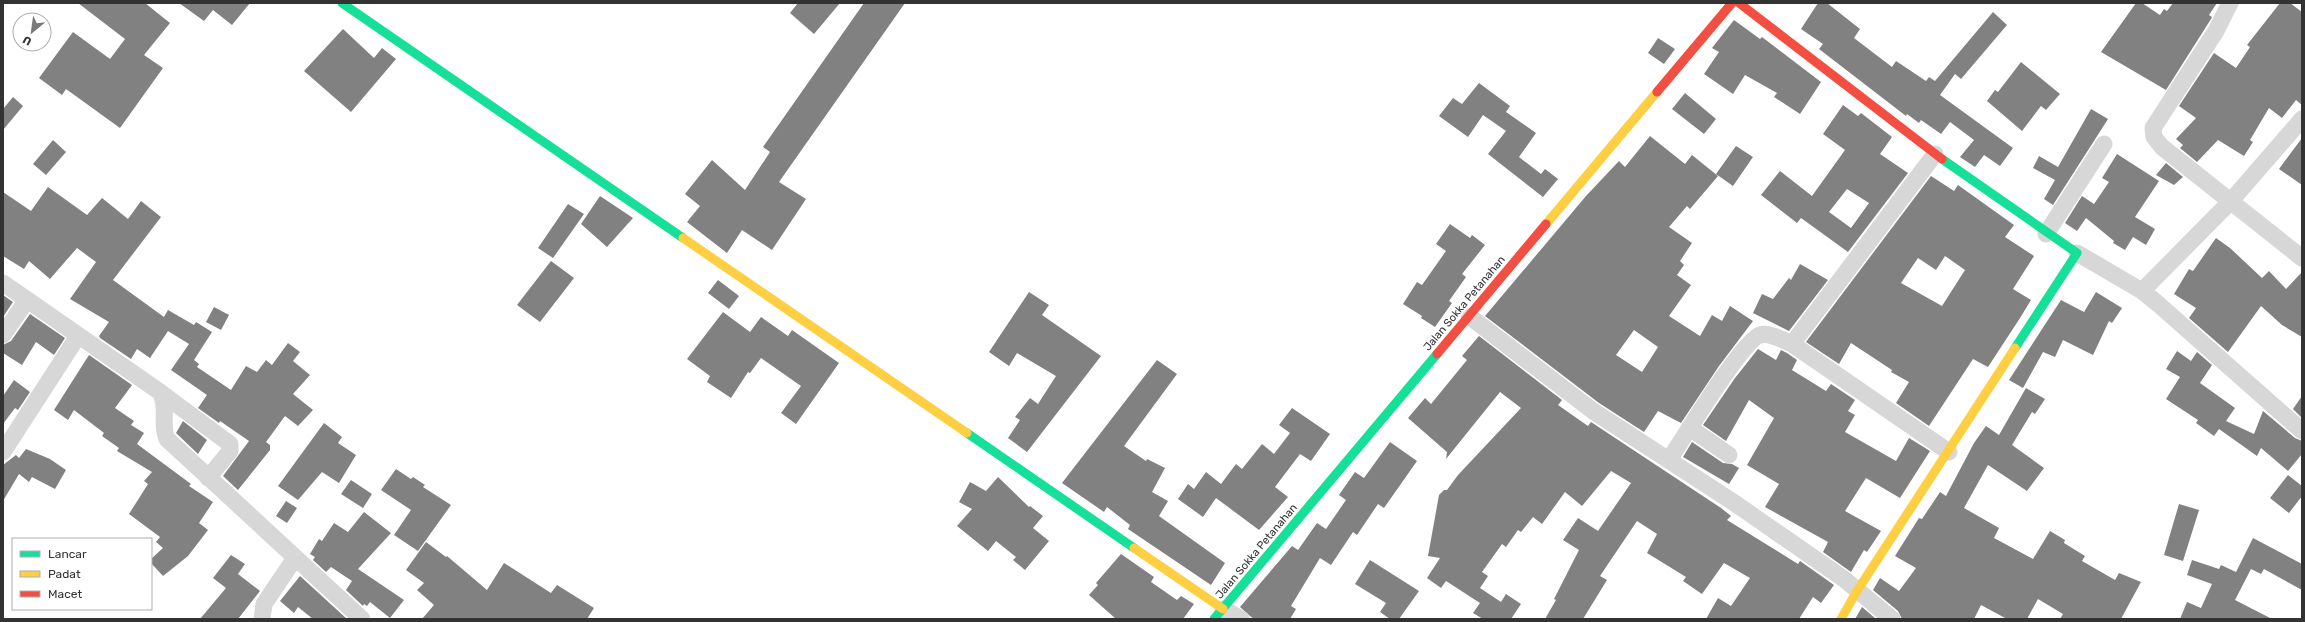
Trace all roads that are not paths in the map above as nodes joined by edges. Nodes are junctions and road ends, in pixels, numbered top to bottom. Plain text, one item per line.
1 (342, 3) edge
2 (1732, 3) edge
3 (1739, 3) edge
4 (2230, 3) edge
5 (2302, 119) edge
6 (2104, 144) dead end
7 (1935, 154) junction
8 (2230, 202) junction
9 (2046, 234) junction
10 (2077, 253) junction
11 (2302, 258) edge
12 (3, 283) edge
13 (2142, 291) junction
14 (27, 300) junction
15 (1469, 316) junction
16 (3, 335) edge
17 (78, 336) junction
18 (1792, 344) junction
19 (160, 392) junction
20 (1690, 428) junction
21 (2302, 431) edge
22 (3, 452) edge
23 (1949, 452) junction
24 (1729, 455) dead end
25 (1669, 460) junction
26 (208, 478) junction
27 (295, 558) junction
28 (1857, 591) junction
29 (1219, 614) edge
30 (262, 619) edge
31 (362, 619) edge
32 (1241, 619) edge
33 (1841, 619) edge
34 (1892, 619) edge

1 - 29 street
2 - 15 street, Jalan Sokka Petanahan
3 - 7 street
4 - 8 street
5 - 8 street
6 - 9 street
7 - 9 street
7 - 18 street
8 - 11 street
8 - 13 street
9 - 10 street
10 - 13 street
10 - 23 street
12 - 14 street
13 - 21 street
14 - 16 street
14 - 17 street
15 - 25 street
15 - 29 street, Jalan Sokka Petanahan
17 - 19 street
17 - 22 street
18 - 20 street
18 - 23 street
19 - 26 street
19 - 26 street
20 - 24 street
20 - 25 street
23 - 28 street
25 - 28 street
26 - 27 street
27 - 30 street
27 - 31 street
28 - 33 street
28 - 34 street
29 - 32 street

